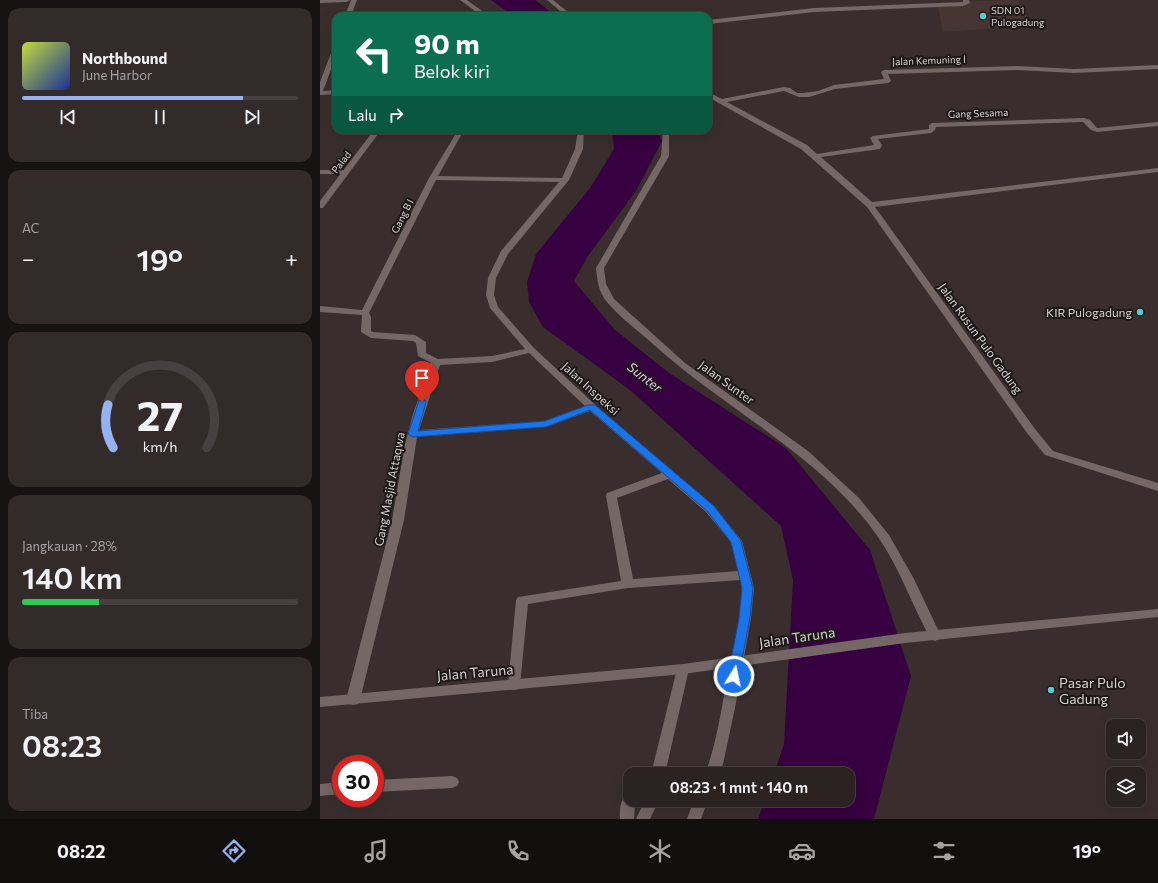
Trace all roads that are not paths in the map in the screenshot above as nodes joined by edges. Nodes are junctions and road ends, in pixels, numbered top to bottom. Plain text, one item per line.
1 (347, 0) edge
2 (354, 0) edge
3 (463, 0) edge
4 (550, 0) edge
5 (966, 0) edge
6 (320, 1) edge
7 (350, 12) edge
8 (480, 12) edge
9 (565, 12) edge
10 (712, 22) edge
11 (332, 59) edge
12 (1158, 67) edge
13 (320, 92) edge
14 (332, 92) edge
15 (712, 96) edge
16 (721, 101) junction
17 (1158, 124) edge
18 (375, 134) edge
19 (459, 134) edge
20 (581, 134) edge
21 (666, 134) edge
22 (815, 156) junction
23 (1158, 170) edge
24 (320, 172) edge
25 (345, 172) junction
26 (433, 178) junction
27 (565, 180) junction
28 (870, 205) junction
29 (320, 206) edge
30 (320, 310) edge
31 (365, 313) junction
32 (531, 350) junction
33 (436, 362) junction
34 (592, 407) junction
35 (413, 434) junction
36 (670, 474) junction
37 (1158, 486) edge
38 (744, 575) junction
39 (628, 584) junction
40 (1158, 613) edge
41 (935, 636) junction
42 (736, 661) junction
43 (683, 669) junction
44 (514, 685) junction
45 (353, 700) junction
46 (320, 702) edge
47 (662, 759) junction
48 (656, 767) edge
49 (660, 767) edge
50 (715, 767) edge
51 (452, 782) dead end
52 (384, 786) edge
53 (332, 789) edge
54 (320, 790) edge
55 (628, 807) edge
56 (649, 807) edge
57 (698, 807) edge
58 (627, 819) edge
59 (643, 819) edge
60 (694, 819) edge

1 - 6 street
2 - 7 street
3 - 8 street
4 - 9 street
5 - 10 street
11 - 13 street
12 - 16 street, Jalan Kemuning I
13 - 14 street
15 - 16 street, Jalan Rusun Pulo Gadung
16 - 22 street, Jalan Rusun Pulo Gadung
17 - 22 street, Gang Sesama
18 - 25 street, Palad
19 - 26 street, Gang B I
20 - 27 street, Jalan Inspeksi
21 - 41 street, Jalan Sunter
22 - 28 street, Jalan Rusun Pulo Gadung
23 - 28 street
24 - 25 street
25 - 29 street, Palad
26 - 27 street
26 - 31 street, Gang B I
27 - 32 street, Jalan Inspeksi
28 - 37 street, Jalan Rusun Pulo Gadung
30 - 31 street
31 - 33 street
32 - 33 street
32 - 34 street, Jalan Inspeksi
33 - 35 street, Gang Masjid Attaqwa
34 - 35 street
34 - 36 street, Jalan Inspeksi
35 - 45 street, Gang Masjid Attaqwa
36 - 38 street, Jalan Inspeksi
36 - 39 street
38 - 39 street
38 - 42 street, Jalan Inspeksi
39 - 44 street
40 - 41 street, Jalan Taruna
41 - 42 street, Jalan Taruna
42 - 43 street, Jalan Taruna
42 - 50 street, Jalan Inspeksi
43 - 44 street, Jalan Taruna
43 - 47 street
44 - 45 street, Jalan Taruna
45 - 46 street, Jalan Taruna
47 - 48 street
47 - 49 street
51 - 52 street
53 - 54 street
55 - 58 street
56 - 59 street
57 - 60 street

